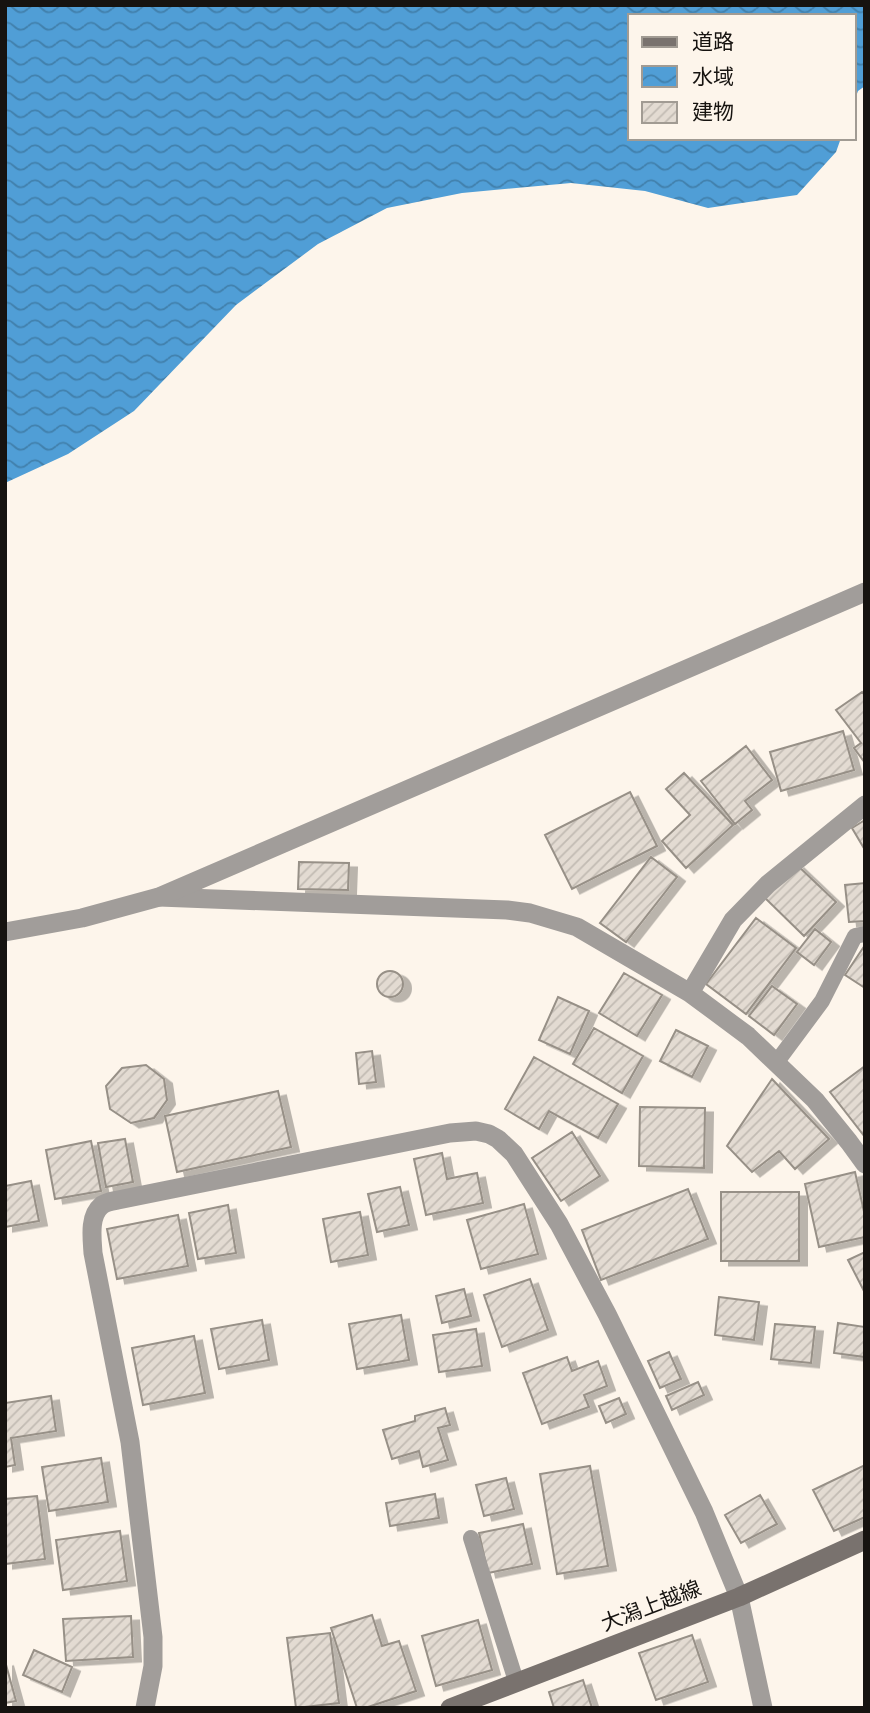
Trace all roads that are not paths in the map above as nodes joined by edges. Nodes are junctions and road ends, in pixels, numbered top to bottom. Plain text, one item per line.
1 (865, 592) edge
2 (865, 805) edge
3 (159, 897) junction
4 (5, 932) edge
5 (865, 934) edge
6 (690, 993) junction
7 (776, 1063) junction
8 (865, 1164) edge
9 (471, 1538) dead end
10 (865, 1540) edge
11 (739, 1597) junction
12 (516, 1681) junction
13 (145, 1708) edge
14 (450, 1708) edge
15 (763, 1708) edge

1 - 3 street
2 - 6 street
3 - 4 street
3 - 6 street
5 - 7 lane
6 - 7 street
7 - 8 street
9 - 12 lane
10 - 11 main road, 大潟上越線
11 - 12 main road, 大潟上越線
11 - 13 street
11 - 15 street
12 - 14 main road, 大潟上越線

